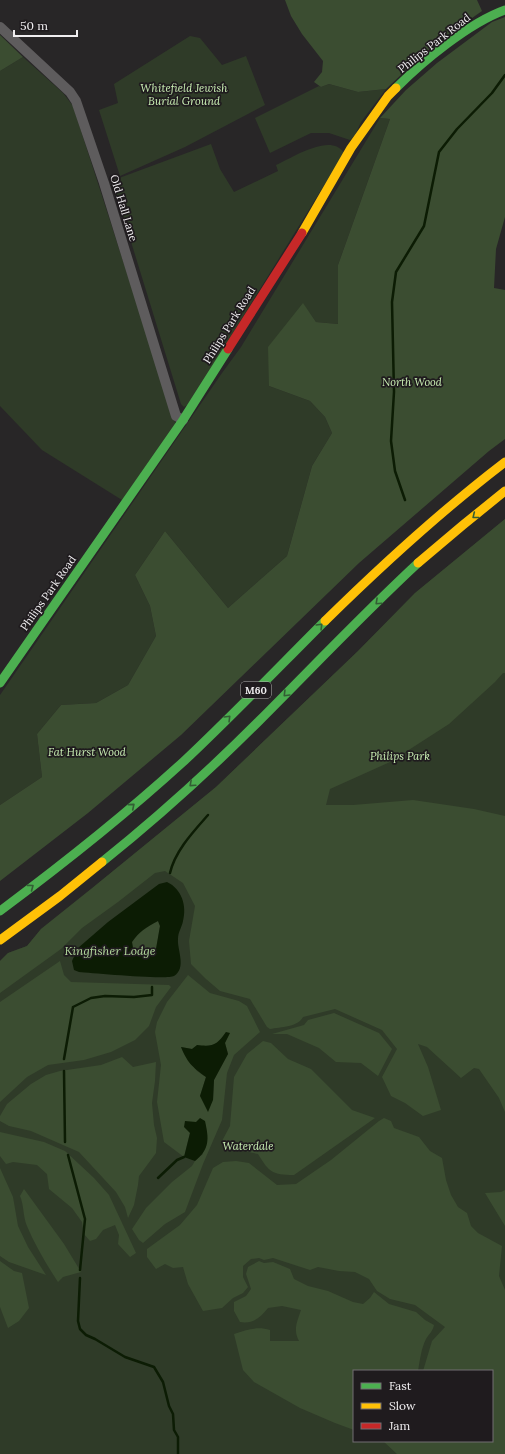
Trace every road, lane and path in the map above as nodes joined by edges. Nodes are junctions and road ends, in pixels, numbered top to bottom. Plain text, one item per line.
1 (505, 10) edge
2 (0, 27) edge
3 (183, 420) junction
4 (505, 462) edge
5 (505, 491) edge
6 (0, 683) edge
7 (0, 911) edge
8 (0, 940) edge

1 - 3 main road, Philips Park Road
2 - 3 street, Old Hall Lane
3 - 6 main road, Philips Park Road
7 -> 4 main road, M60
5 -> 8 main road, M60

